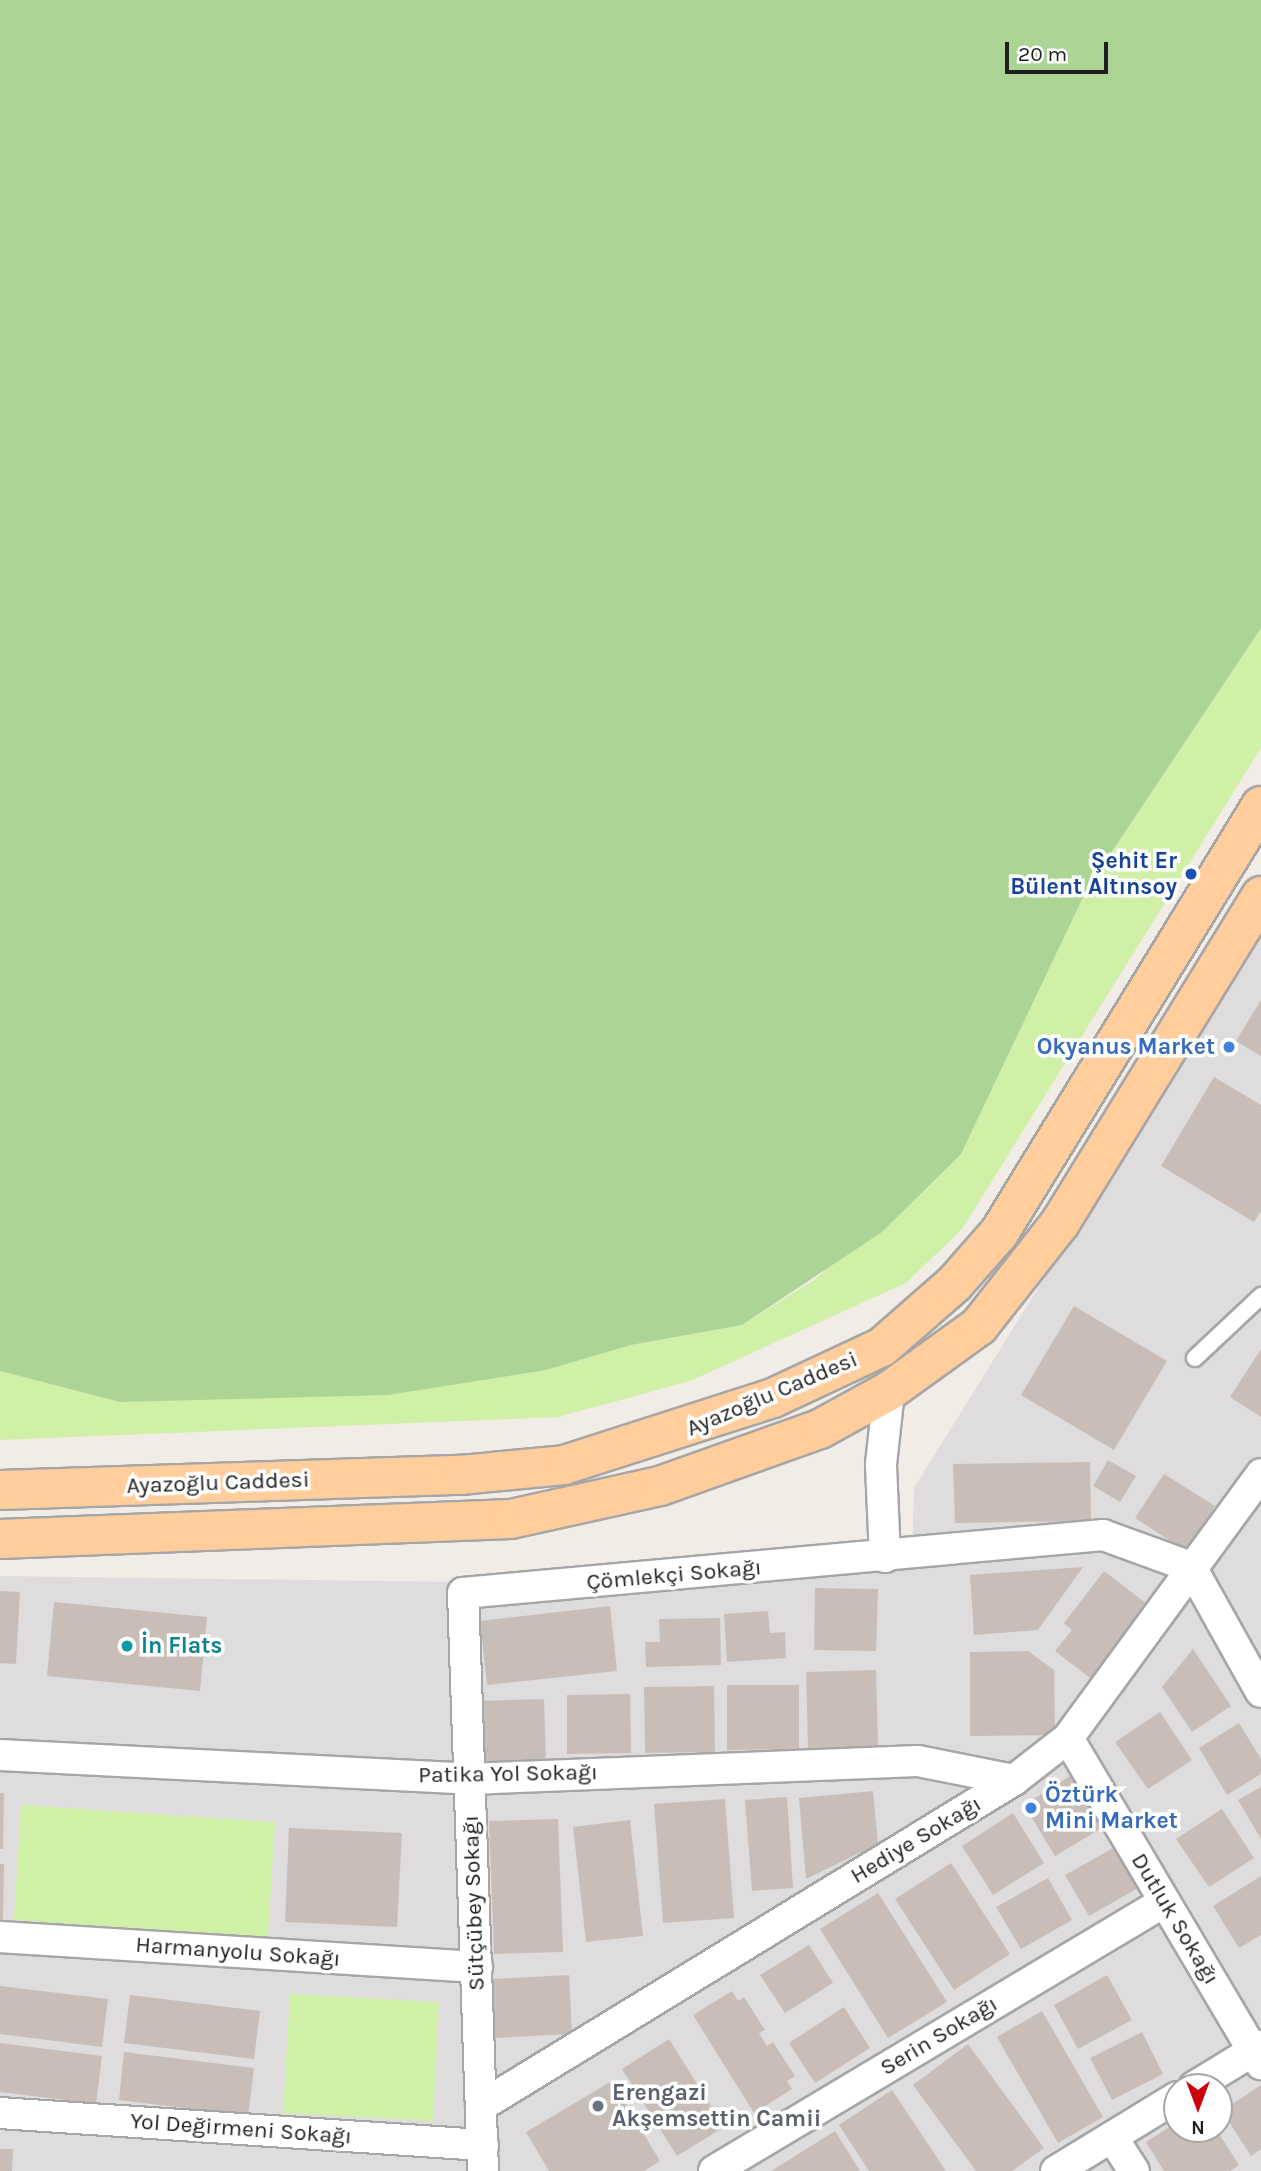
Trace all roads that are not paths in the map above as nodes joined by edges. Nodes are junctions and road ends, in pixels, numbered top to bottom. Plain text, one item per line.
1 (1261, 806) edge
2 (1261, 896) edge
3 (1261, 1296) edge
4 (1195, 1359) dead end
5 (889, 1391) junction
6 (1261, 1474) edge
7 (0, 1490) edge
8 (0, 1539) edge
9 (885, 1557) junction
10 (1191, 1567) junction
11 (463, 1593) joint
12 (1261, 1692) edge
13 (1068, 1738) junction
14 (0, 1755) edge
15 (470, 1779) junction
16 (1014, 1780) junction
17 (1164, 1902) junction
18 (0, 1937) edge
19 (477, 1967) junction
20 (1258, 2054) edge
21 (1221, 2073) edge
22 (481, 2106) junction
23 (1163, 2106) edge
24 (0, 2113) edge
25 (1112, 2137) junction
26 (483, 2158) edge
27 (714, 2171) edge
28 (1056, 2171) edge
29 (1134, 2171) edge

1 - 7 main road, Ayazoğlu Caddesi
2 - 5 main road, Ayazoğlu Caddesi
3 - 4 lane
5 - 8 main road, Ayazoğlu Caddesi
5 - 9 street
6 - 10 street, Hediye Sokağı
9 - 10 street, Çömlekçi Sokağı
9 - 11 street, Çömlekçi Sokağı
10 - 12 street
10 - 13 street, Hediye Sokağı
11 - 15 street, Sütçübey Sokağı
13 - 16 street, Hediye Sokağı
13 - 17 street, Dutluk Sokağı
14 - 15 street, Patika Yol Sokağı
15 - 16 street, Patika Yol Sokağı
15 - 19 street, Sütçübey Sokağı
16 - 22 street, Hediye Sokağı
17 - 20 street, Dutluk Sokağı
17 - 27 street, Serin Sokağı
18 - 19 street, Harmanyolu Sokağı
19 - 22 street, Sütçübey Sokağı
20 - 21 street
22 - 26 street, Sütçübey Sokağı
23 - 25 street
24 - 26 street, Yol Değirmeni Sokağı
25 - 28 street
25 - 29 street

